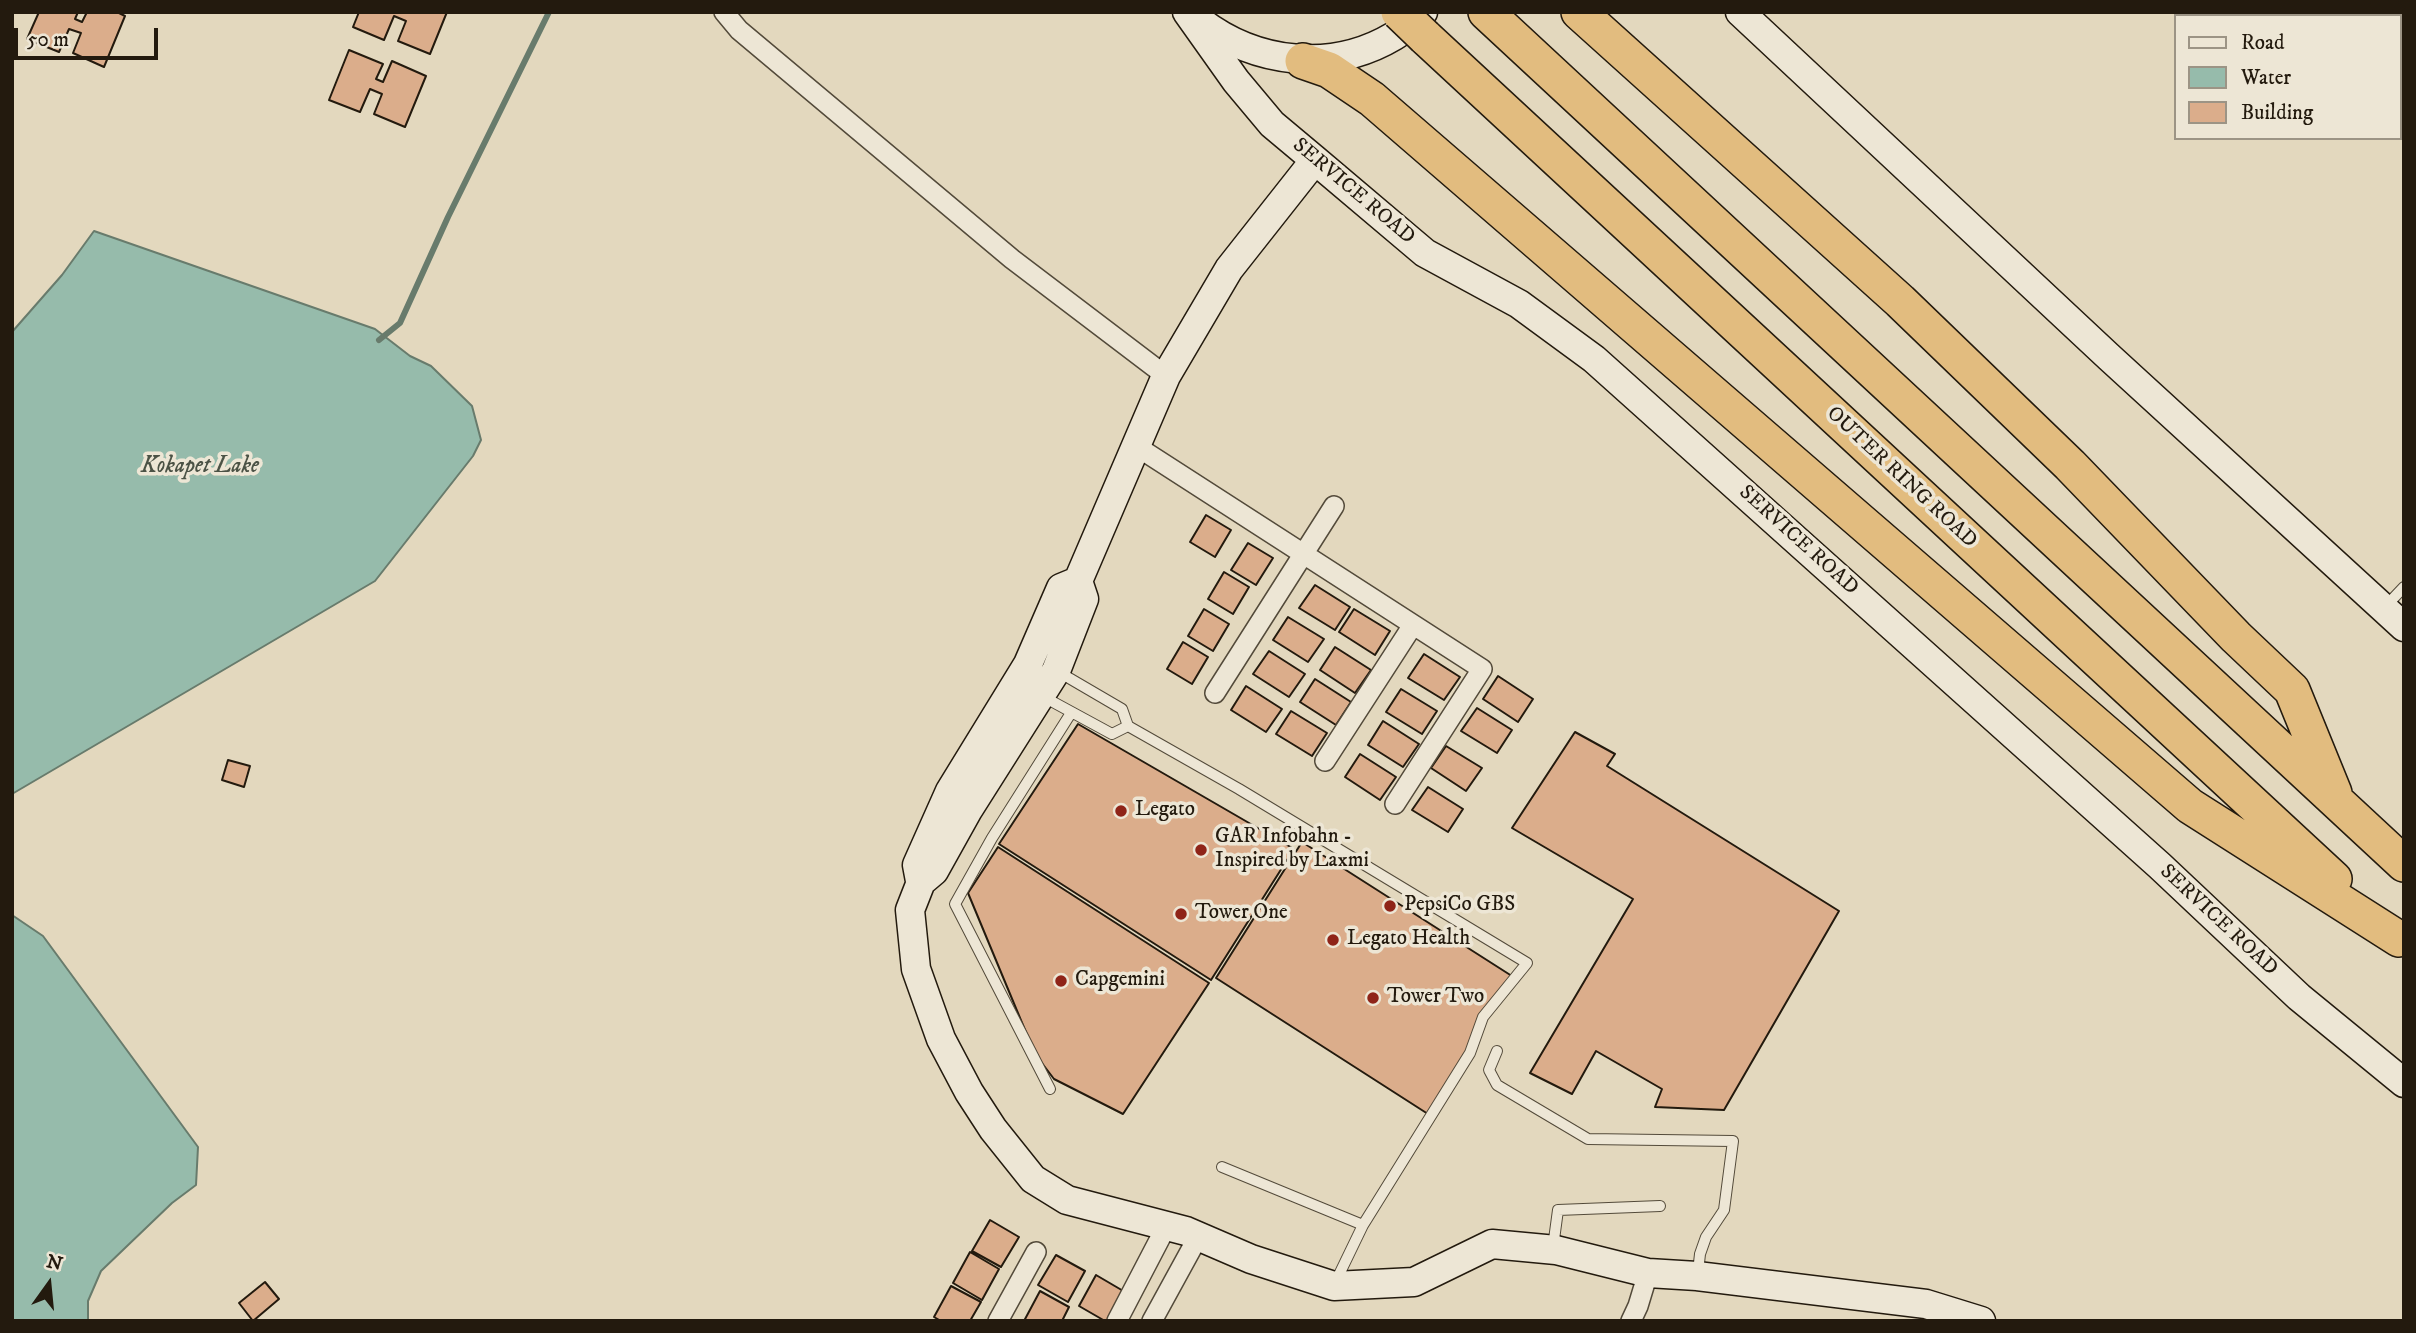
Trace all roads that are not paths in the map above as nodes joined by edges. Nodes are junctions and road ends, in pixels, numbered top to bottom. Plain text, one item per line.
1 (724, 12) edge
2 (1188, 12) edge
3 (1399, 12) edge
4 (1486, 12) edge
5 (1579, 12) edge
6 (1740, 12) edge
7 (1424, 24) edge
8 (1303, 61) junction
9 (1315, 160) junction
10 (1166, 376) junction
11 (1136, 446) junction
12 (1334, 506) dead end
13 (1304, 554) junction
14 (1078, 581) junction
15 (2404, 587) edge
16 (2383, 608) junction
17 (1413, 625) junction
18 (2404, 627) edge
19 (1056, 671) junction
20 (1214, 693) dead end
21 (1042, 695) junction
22 (1071, 713) junction
23 (1128, 726) junction
24 (1325, 761) dead end
25 (2338, 803) junction
26 (1395, 804) dead end
27 (2404, 864) edge
28 (921, 882) junction
29 (2401, 941) edge
30 (1497, 1051) dead end
31 (2404, 1083) edge
32 (1050, 1089) dead end
33 (1222, 1167) dead end
34 (1660, 1206) dead end
35 (1363, 1225) junction
36 (1166, 1227) junction
37 (1198, 1237) junction
38 (1552, 1250) junction
39 (1036, 1252) dead end
40 (1648, 1273) junction
41 (1697, 1276) junction
42 (1334, 1286) junction
43 (998, 1321) edge
44 (1117, 1321) edge
45 (1152, 1321) edge
46 (1631, 1321) edge
47 (1980, 1321) edge

1 - 10 street
2 - 8 main road
2 - 9 main road, SERVICE ROAD
3 - 7 highway, OUTER RING ROAD, bridge
4 - 25 highway
5 - 25 highway
6 - 16 main road
7 - 8 main road
7 - 29 highway, OUTER RING ROAD
8 - 29 highway
9 - 10 main road
9 - 31 main road, SERVICE ROAD
10 - 11 main road
11 - 13 street
11 - 14 main road
12 - 13 street
13 - 17 street
13 - 20 street
14 - 19 main road
14 - 28 main road
15 - 16 lane
16 - 18 main road
17 - 24 street
17 - 26 street
19 - 21 main road
19 - 23 lane
21 - 22 lane
21 - 28 main road
22 - 23 lane
22 - 32 lane
23 - 35 lane
25 - 27 highway
28 - 36 main road
30 - 41 lane
33 - 35 lane
34 - 38 lane
35 - 42 lane
36 - 37 main road
36 - 44 street
37 - 42 main road
37 - 45 street
38 - 40 main road
38 - 42 main road
39 - 43 street
40 - 41 main road
40 - 46 street
41 - 47 main road

